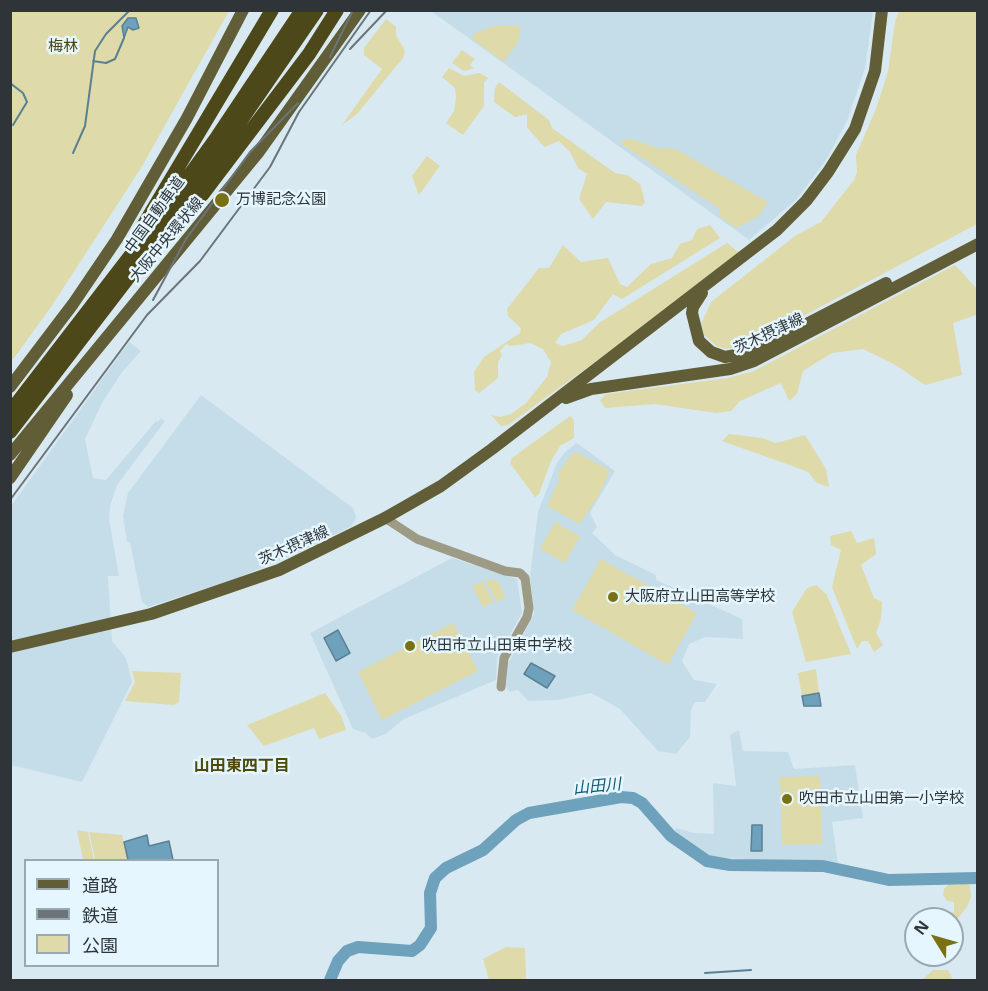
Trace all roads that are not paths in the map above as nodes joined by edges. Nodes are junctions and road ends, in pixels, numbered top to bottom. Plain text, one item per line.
1 (243, 10) edge
2 (272, 10) edge
3 (302, 10) edge
4 (316, 10) edge
5 (337, 10) edge
6 (360, 10) edge
7 (882, 10) edge
8 (978, 235) edge
9 (978, 244) edge
10 (712, 281) junction
11 (98, 346) junction
12 (64, 354) junction
13 (10, 387) edge
14 (557, 402) junction
15 (10, 412) edge
16 (10, 432) edge
17 (10, 455) edge
18 (10, 478) edge
19 (385, 518) junction
20 (10, 647) edge
21 (501, 687) dead end

1 - 13 main road
2 - 12 highway
3 - 12 highway, 中国自動車道
4 - 12 highway, 中国自動車道
5 - 12 highway
6 - 11 main road, 大阪中央環状線
7 - 10 main road, 茨木摂津線
8 - 10 main road, 茨木摂津線
9 - 14 main road, 茨木摂津線
10 - 14 main road, 茨木摂津線
11 - 17 main road, 大阪中央環状線
11 - 18 main road
12 - 15 highway, 中国自動車道
12 - 16 highway, 中国自動車道
14 - 19 main road, 茨木摂津線
19 - 20 main road, 茨木摂津線
19 - 21 street

